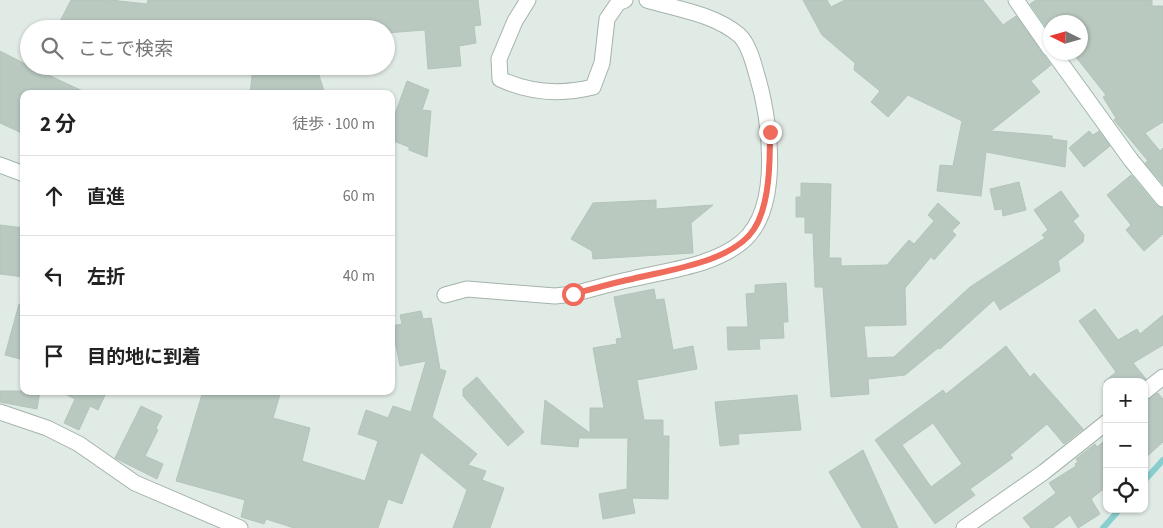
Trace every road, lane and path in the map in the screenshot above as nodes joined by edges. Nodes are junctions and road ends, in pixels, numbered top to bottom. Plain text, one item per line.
1 (528, 0) edge
2 (626, 0) edge
3 (647, 0) edge
4 (1016, 0) edge
5 (1043, 39) edge
6 (1059, 60) edge
7 (0, 164) edge
8 (20, 172) edge
9 (1163, 199) edge
10 (445, 295) dead end
11 (1163, 377) edge
12 (1148, 389) edge
13 (0, 412) edge
14 (1106, 423) edge
15 (240, 528) edge
16 (964, 528) edge

1 - 2 street
3 - 10 street
4 - 5 street
6 - 9 street
7 - 8 street
11 - 12 street
13 - 15 street
14 - 16 street

